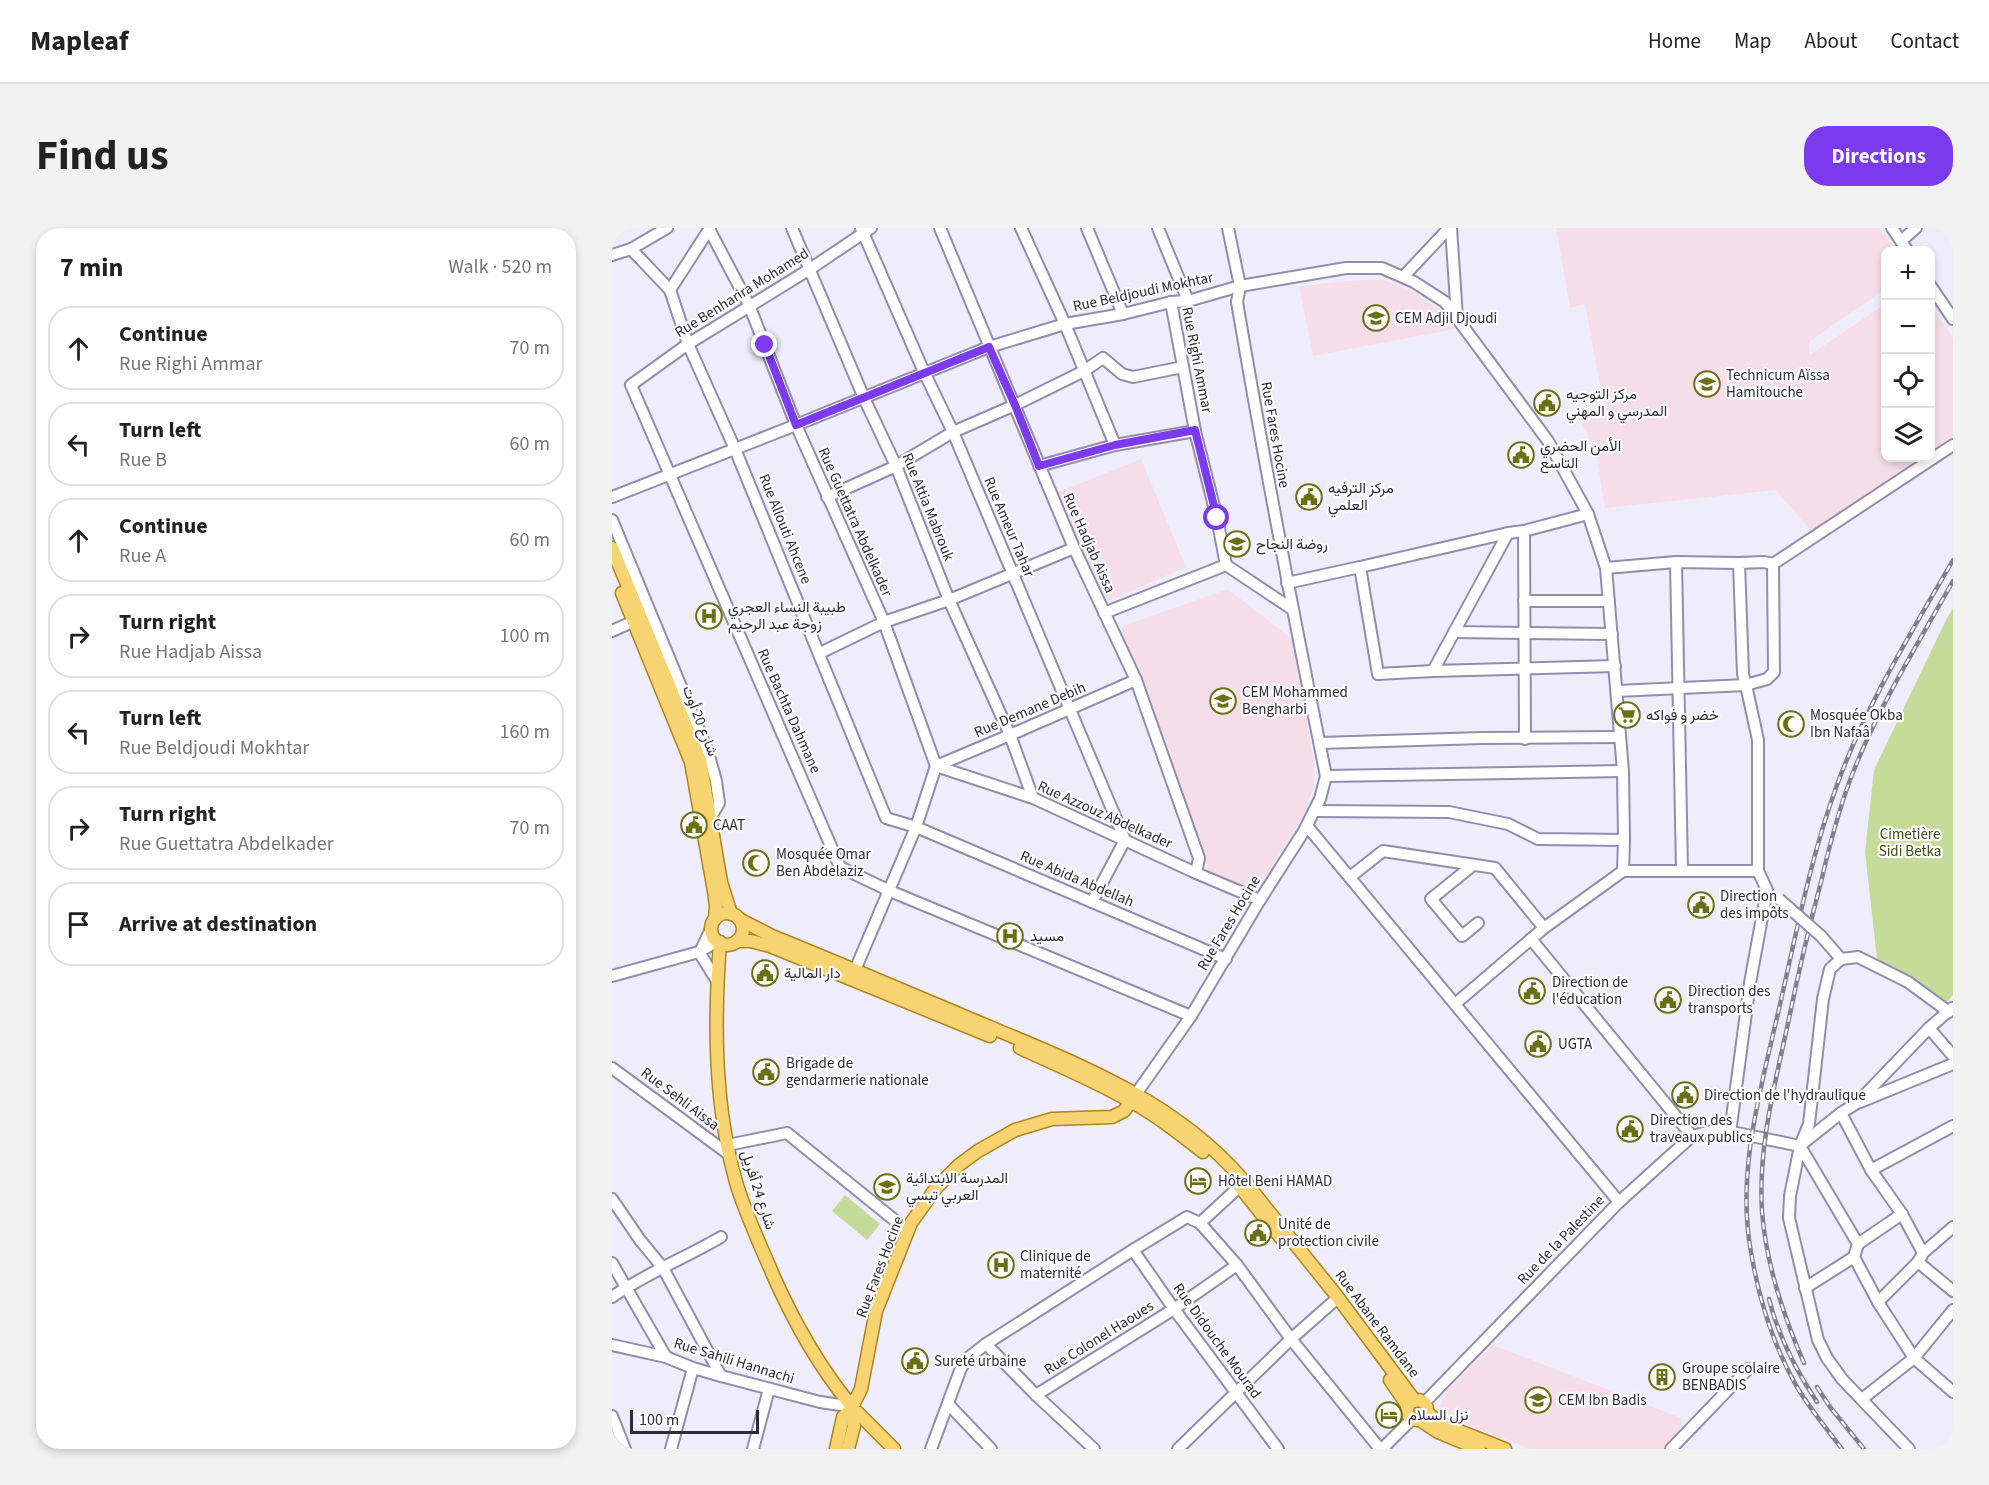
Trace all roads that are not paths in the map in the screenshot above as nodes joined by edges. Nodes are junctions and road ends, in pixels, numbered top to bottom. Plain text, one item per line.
1 (667, 228) edge
2 (710, 228) edge
3 (792, 228) edge
4 (940, 228) edge
5 (1021, 228) edge
6 (1088, 228) edge
7 (1158, 228) edge
8 (1228, 228) edge
9 (1450, 228) edge
10 (1892, 228) edge
11 (1916, 228) edge
12 (865, 230) edge
13 (1904, 246) edge
14 (631, 249) junction
15 (612, 255) edge
16 (810, 270) junction
17 (1402, 277) junction
18 (1240, 286) junction
19 (670, 290) junction
20 (1935, 292) edge
21 (1188, 301) junction
22 (1171, 302) junction
23 (749, 305) junction
24 (1123, 314) junction
25 (1457, 318) junction
26 (1953, 319) edge
27 (1065, 324) junction
28 (688, 344) junction
29 (989, 347) junction
30 (1183, 367) junction
31 (1084, 371) junction
32 (924, 372) junction
33 (631, 385) joint
34 (864, 398) junction
35 (1015, 405) junction
36 (796, 425) junction
37 (1195, 430) junction
38 (953, 432) junction
39 (1115, 445) junction
40 (1953, 445) edge
41 (735, 449) junction
42 (896, 466) junction
43 (1039, 466) junction
44 (668, 473) junction
45 (612, 496) edge
46 (827, 497) junction
47 (1588, 514) junction
48 (612, 520) edge
49 (1524, 531) junction
50 (1508, 533) junction
51 (612, 548) edge
52 (1074, 548) junction
53 (1676, 562) junction
54 (1739, 563) junction
55 (1773, 564) junction
56 (1226, 565) junction
57 (612, 567) edge
58 (1360, 567) junction
59 (1606, 568) junction
60 (1011, 573) junction
61 (1287, 583) junction
62 (949, 600) junction
63 (1524, 601) junction
64 (1609, 601) junction
65 (1292, 609) junction
66 (1104, 613) junction
67 (642, 618) junction
68 (884, 622) junction
69 (612, 632) edge
70 (1454, 632) junction
71 (1525, 633) junction
72 (1612, 634) junction
73 (820, 653) junction
74 (1615, 666) junction
75 (1526, 669) junction
76 (1433, 671) junction
77 (1136, 680) junction
78 (1746, 685) junction
79 (1677, 689) junction
80 (1617, 691) junction
81 (1069, 709) junction
82 (1010, 735) junction
83 (1620, 737) junction
84 (1525, 739) junction
85 (1320, 743) junction
86 (936, 766) junction
87 (1623, 771) junction
88 (1326, 776) junction
89 (1033, 798) junction
90 (1314, 811) junction
91 (1307, 826) junction
92 (916, 827) junction
93 (1125, 840) junction
94 (1624, 840) junction
95 (1473, 865) junction
96 (1683, 870) junction
97 (1623, 871) junction
98 (1758, 871) junction
99 (1196, 873) junction
100 (1350, 878) junction
101 (1767, 890) junction
102 (890, 891) junction
103 (1260, 900) junction
104 (1092, 902) junction
105 (735, 916) junction
106 (1478, 922) dead end
107 (714, 923) junction
108 (1544, 928) junction
109 (1531, 939) junction
110 (726, 942) junction
111 (699, 952) junction
112 (1226, 959) junction
113 (1841, 959) junction
114 (855, 970) junction
115 (612, 976) edge
116 (717, 981) junction
117 (1455, 1004) junction
118 (1951, 1009) edge
119 (1191, 1016) junction
120 (1929, 1028) junction
121 (1953, 1056) edge
122 (1953, 1064) edge
123 (612, 1066) edge
124 (1133, 1098) junction
125 (1857, 1103) junction
126 (1841, 1113) junction
127 (1953, 1126) edge
128 (1734, 1133) junction
129 (1692, 1136) junction
130 (1800, 1146) junction
131 (729, 1150) junction
132 (1871, 1170) junction
133 (1241, 1184) junction
134 (612, 1199) edge
135 (1619, 1202) junction
136 (1902, 1214) junction
137 (1200, 1223) junction
138 (1953, 1227) edge
139 (908, 1232) junction
140 (721, 1236) dead end
141 (1858, 1244) junction
142 (1132, 1250) junction
143 (1854, 1257) junction
144 (1920, 1257) junction
145 (612, 1263) edge
146 (1237, 1265) junction
147 (663, 1268) junction
148 (626, 1288) junction
149 (1805, 1288) junction
150 (1953, 1291) edge
151 (612, 1297) edge
152 (1333, 1302) junction
153 (1878, 1302) junction
154 (1174, 1309) junction
155 (1953, 1310) edge
156 (1291, 1339) junction
157 (986, 1344) junction
158 (612, 1345) edge
159 (666, 1357) junction
160 (1914, 1358) junction
161 (693, 1368) junction
162 (1748, 1370) dead end
163 (721, 1376) junction
164 (769, 1389) junction
165 (1953, 1392) edge
166 (1236, 1393) junction
167 (1036, 1395) junction
168 (1862, 1399) junction
169 (949, 1405) junction
170 (852, 1409) junction
171 (1417, 1410) junction
172 (612, 1416) edge
173 (756, 1448) edge
174 (625, 1449) edge
175 (671, 1449) edge
176 (836, 1449) edge
177 (848, 1449) edge
178 (885, 1449) edge
179 (894, 1449) edge
180 (931, 1449) edge
181 (991, 1449) edge
182 (1094, 1449) edge
183 (1178, 1449) edge
184 (1278, 1449) edge
185 (1381, 1449) edge
186 (1479, 1449) edge
187 (1505, 1449) edge
188 (1671, 1449) edge
189 (1909, 1449) edge

1 - 14 street
2 - 19 street
2 - 23 street, Rue Guettatra Abdelkader
3 - 16 street, Rue Attia Mabrouk
4 - 29 street, Rue Hadjab Aissa
5 - 27 street
6 - 24 street
7 - 21 street
8 - 18 street
9 - 17 street
9 - 25 street
10 - 13 street
11 - 13 street
12 - 16 street, Rue Benharira Mohamed
12 - 32 street, Rue Ameur Tahar
14 - 15 street
14 - 19 street
16 - 23 street, Rue Benharira Mohamed
16 - 34 street, Rue Attia Mabrouk
17 - 18 street, Rue Beldjoudi Mokhtar
17 - 25 street, Rue Beldjoudi Mokhtar
18 - 21 street, Rue Beldjoudi Mokhtar
18 - 61 street, Rue Fares Hocine
19 - 28 street, Rue Allouti Ahcene
20 - 26 street
21 - 22 street, Rue Beldjoudi Mokhtar
22 - 24 street, Rue Beldjoudi Mokhtar
22 - 30 street, Rue Righi Ammar
23 - 28 street, Rue Benharira Mohamed
23 - 36 street, Rue Guettatra Abdelkader
24 - 27 street, Rue Beldjoudi Mokhtar
25 - 47 street, Rue Beldjoudi Mokhtar
27 - 29 street, Rue Beldjoudi Mokhtar
27 - 31 street
28 - 33 street, Rue Benharira Mohamed
28 - 41 street, Rue Allouti Ahcene
29 - 32 street, Rue Beldjoudi Mokhtar
29 - 35 street, Rue Hadjab Aissa
30 - 31 street
30 - 37 street, Rue Righi Ammar
31 - 35 street
31 - 39 street
32 - 34 street, Rue Beldjoudi Mokhtar
32 - 38 street, Rue Ameur Tahar
33 - 44 street, Rue Bachta Dahmane
34 - 36 street, Rue Beldjoudi Mokhtar
34 - 42 street, Rue Attia Mabrouk
35 - 38 street
35 - 43 street, Rue Hadjab Aissa
36 - 41 street, Rue Beldjoudi Mokhtar
36 - 46 street, Rue Guettatra Abdelkader
37 - 39 street
37 - 56 street, Rue Righi Ammar
38 - 42 street
38 - 60 street, Rue Ameur Tahar
39 - 43 street
40 - 55 street
41 - 44 street, Rue Beldjoudi Mokhtar
41 - 73 street, Rue Allouti Ahcene
42 - 46 street
42 - 62 street, Rue Attia Mabrouk
43 - 52 street, Rue Hadjab Aissa
44 - 45 street, Rue Beldjoudi Mokhtar
44 - 102 street, Rue Bachta Dahmane
46 - 68 street, Rue Guettatra Abdelkader
47 - 49 street
47 - 59 street, Rue Beldjoudi Mokhtar
48 - 67 street
49 - 50 street
49 - 63 street
50 - 58 street
50 - 70 street
51 - 67 main road, شارع 20 أوت
52 - 60 street
52 - 66 street, Rue Hadjab Aissa
53 - 54 street
53 - 59 street
53 - 79 street
54 - 55 street
54 - 78 street
55 - 78 street
56 - 65 street
56 - 66 street
57 - 67 main road, شارع 20 أوت
58 - 61 street
58 - 76 street
59 - 64 street, Rue Beldjoudi Mokhtar
60 - 62 street
60 - 81 street, Rue Ameur Tahar
61 - 65 street, Rue Fares Hocine
62 - 68 street
62 - 82 street, Rue Attia Mabrouk
63 - 64 street
63 - 71 street
64 - 72 street, Rue Beldjoudi Mokhtar
65 - 85 street, Rue Fares Hocine
66 - 77 street, Rue Hadjab Aissa
67 - 69 street
67 - 105 main road, شارع 20 أوت
67 - 107 main road, شارع 20 أوت
68 - 73 street
68 - 86 street, Rue Guettatra Abdelkader
70 - 71 street
70 - 76 street
71 - 72 street
71 - 75 street
72 - 74 street, Rue Beldjoudi Mokhtar
73 - 92 street, Rue Allouti Ahcene
74 - 75 street
74 - 80 street, Rue Beldjoudi Mokhtar
75 - 76 street
75 - 84 street
77 - 81 street, Rue Demane Debih
77 - 99 street, Rue Hadjab Aissa
78 - 79 street
78 - 98 street
79 - 80 street
79 - 96 street
80 - 83 street, Rue Beldjoudi Mokhtar
81 - 82 street, Rue Demane Debih
81 - 93 street, Rue Ameur Tahar
82 - 86 street, Rue Demane Debih
82 - 89 street, Rue Attia Mabrouk
83 - 84 street
83 - 87 street, Rue Beldjoudi Mokhtar
84 - 85 street
85 - 88 street, Rue Fares Hocine
86 - 89 street, Rue Azzouz Abdelkader
86 - 92 street
87 - 88 street
87 - 94 street, Rue Beldjoudi Mokhtar
88 - 90 street, Rue Fares Hocine
89 - 93 street, Rue Azzouz Abdelkader
90 - 91 street, Rue Fares Hocine
90 - 94 street
91 - 100 street
91 - 103 street, Rue Fares Hocine
92 - 102 street
92 - 104 street, Rue Abida Abdellah
93 - 99 street, Rue Azzouz Abdelkader
93 - 104 street
94 - 97 street, Rue Beldjoudi Mokhtar
95 - 100 street
95 - 106 street
95 - 108 street
96 - 97 street
96 - 98 street
97 - 108 street
98 - 101 street
99 - 103 street, Rue Azzouz Abdelkader
100 - 117 street
101 - 113 street, bridge
101 - 128 street
102 - 114 street
102 - 119 street, Rue Bachta Dahmane
103 - 112 street, Rue Fares Hocine
104 - 112 street, Rue Abida Abdellah
105 - 107 main road
105 - 110 main road
105 - 114 main road
107 - 110 main road
107 - 111 street
108 - 109 street
109 - 117 street
109 - 129 street
110 - 111 street
110 - 116 main road, شارع 24 أفريل
110 - 124 main road
111 - 115 street
111 - 116 street
112 - 119 street, Rue Fares Hocine
113 - 118 street
113 - 130 street
114 - 124 main road
116 - 131 main road, شارع 24 أفريل
117 - 135 street
118 - 120 street
119 - 124 street, Rue Fares Hocine
120 - 121 street
120 - 125 street
122 - 125 street
123 - 131 street, Rue Sehli Aissa
124 - 133 main road, Rue Abane Ramdane
124 - 139 main road, Rue Fares Hocine
125 - 126 street
126 - 130 street
126 - 132 street
127 - 132 street
128 - 129 street
128 - 130 street
129 - 135 street, Rue de la Palestine
130 - 141 street
130 - 149 street
131 - 139 street
131 - 170 main road, شارع 24 أفريل
132 - 136 street
133 - 137 street
133 - 152 main road, Rue Abane Ramdane
133 - 171 main road, Rue Abane Ramdane
134 - 147 street
135 - 171 street, Rue de la Palestine
136 - 141 street
136 - 144 street
137 - 142 street
137 - 146 street
138 - 144 street
139 - 170 main road, Rue Fares Hocine
140 - 147 street
141 - 143 street
142 - 154 street, Rue Didouche Mourad
142 - 157 street
143 - 149 street
143 - 153 street
144 - 150 street
144 - 153 street
145 - 148 street
146 - 154 street, Rue Colonel Haoues
146 - 156 street
147 - 148 street
147 - 163 street
148 - 151 street
148 - 159 street
149 - 168 street
152 - 156 street
152 - 171 main road, Rue Abane Ramdane
153 - 160 street
154 - 166 street, Rue Didouche Mourad
154 - 167 street, Rue Colonel Haoues
155 - 160 street
156 - 166 street
156 - 185 street
157 - 167 street
157 - 169 street
158 - 159 street, Rue Sahili Hannachi
159 - 161 street, Rue Sahili Hannachi
160 - 165 street
160 - 168 street
161 - 163 street, Rue Sahili Hannachi
161 - 175 street
162 - 188 street
163 - 164 street, Rue Sahili Hannachi
164 - 170 street, Rue Sahili Hannachi
164 - 173 street
166 - 183 street
166 - 184 street, Rue Didouche Mourad
167 - 182 street
168 - 189 street
169 - 180 street
169 - 181 street
170 - 176 main road
170 - 177 main road
170 - 178 main road
170 - 179 main road
171 - 185 street, Rue de la Palestine
171 - 186 main road
171 - 187 main road
172 - 174 street

